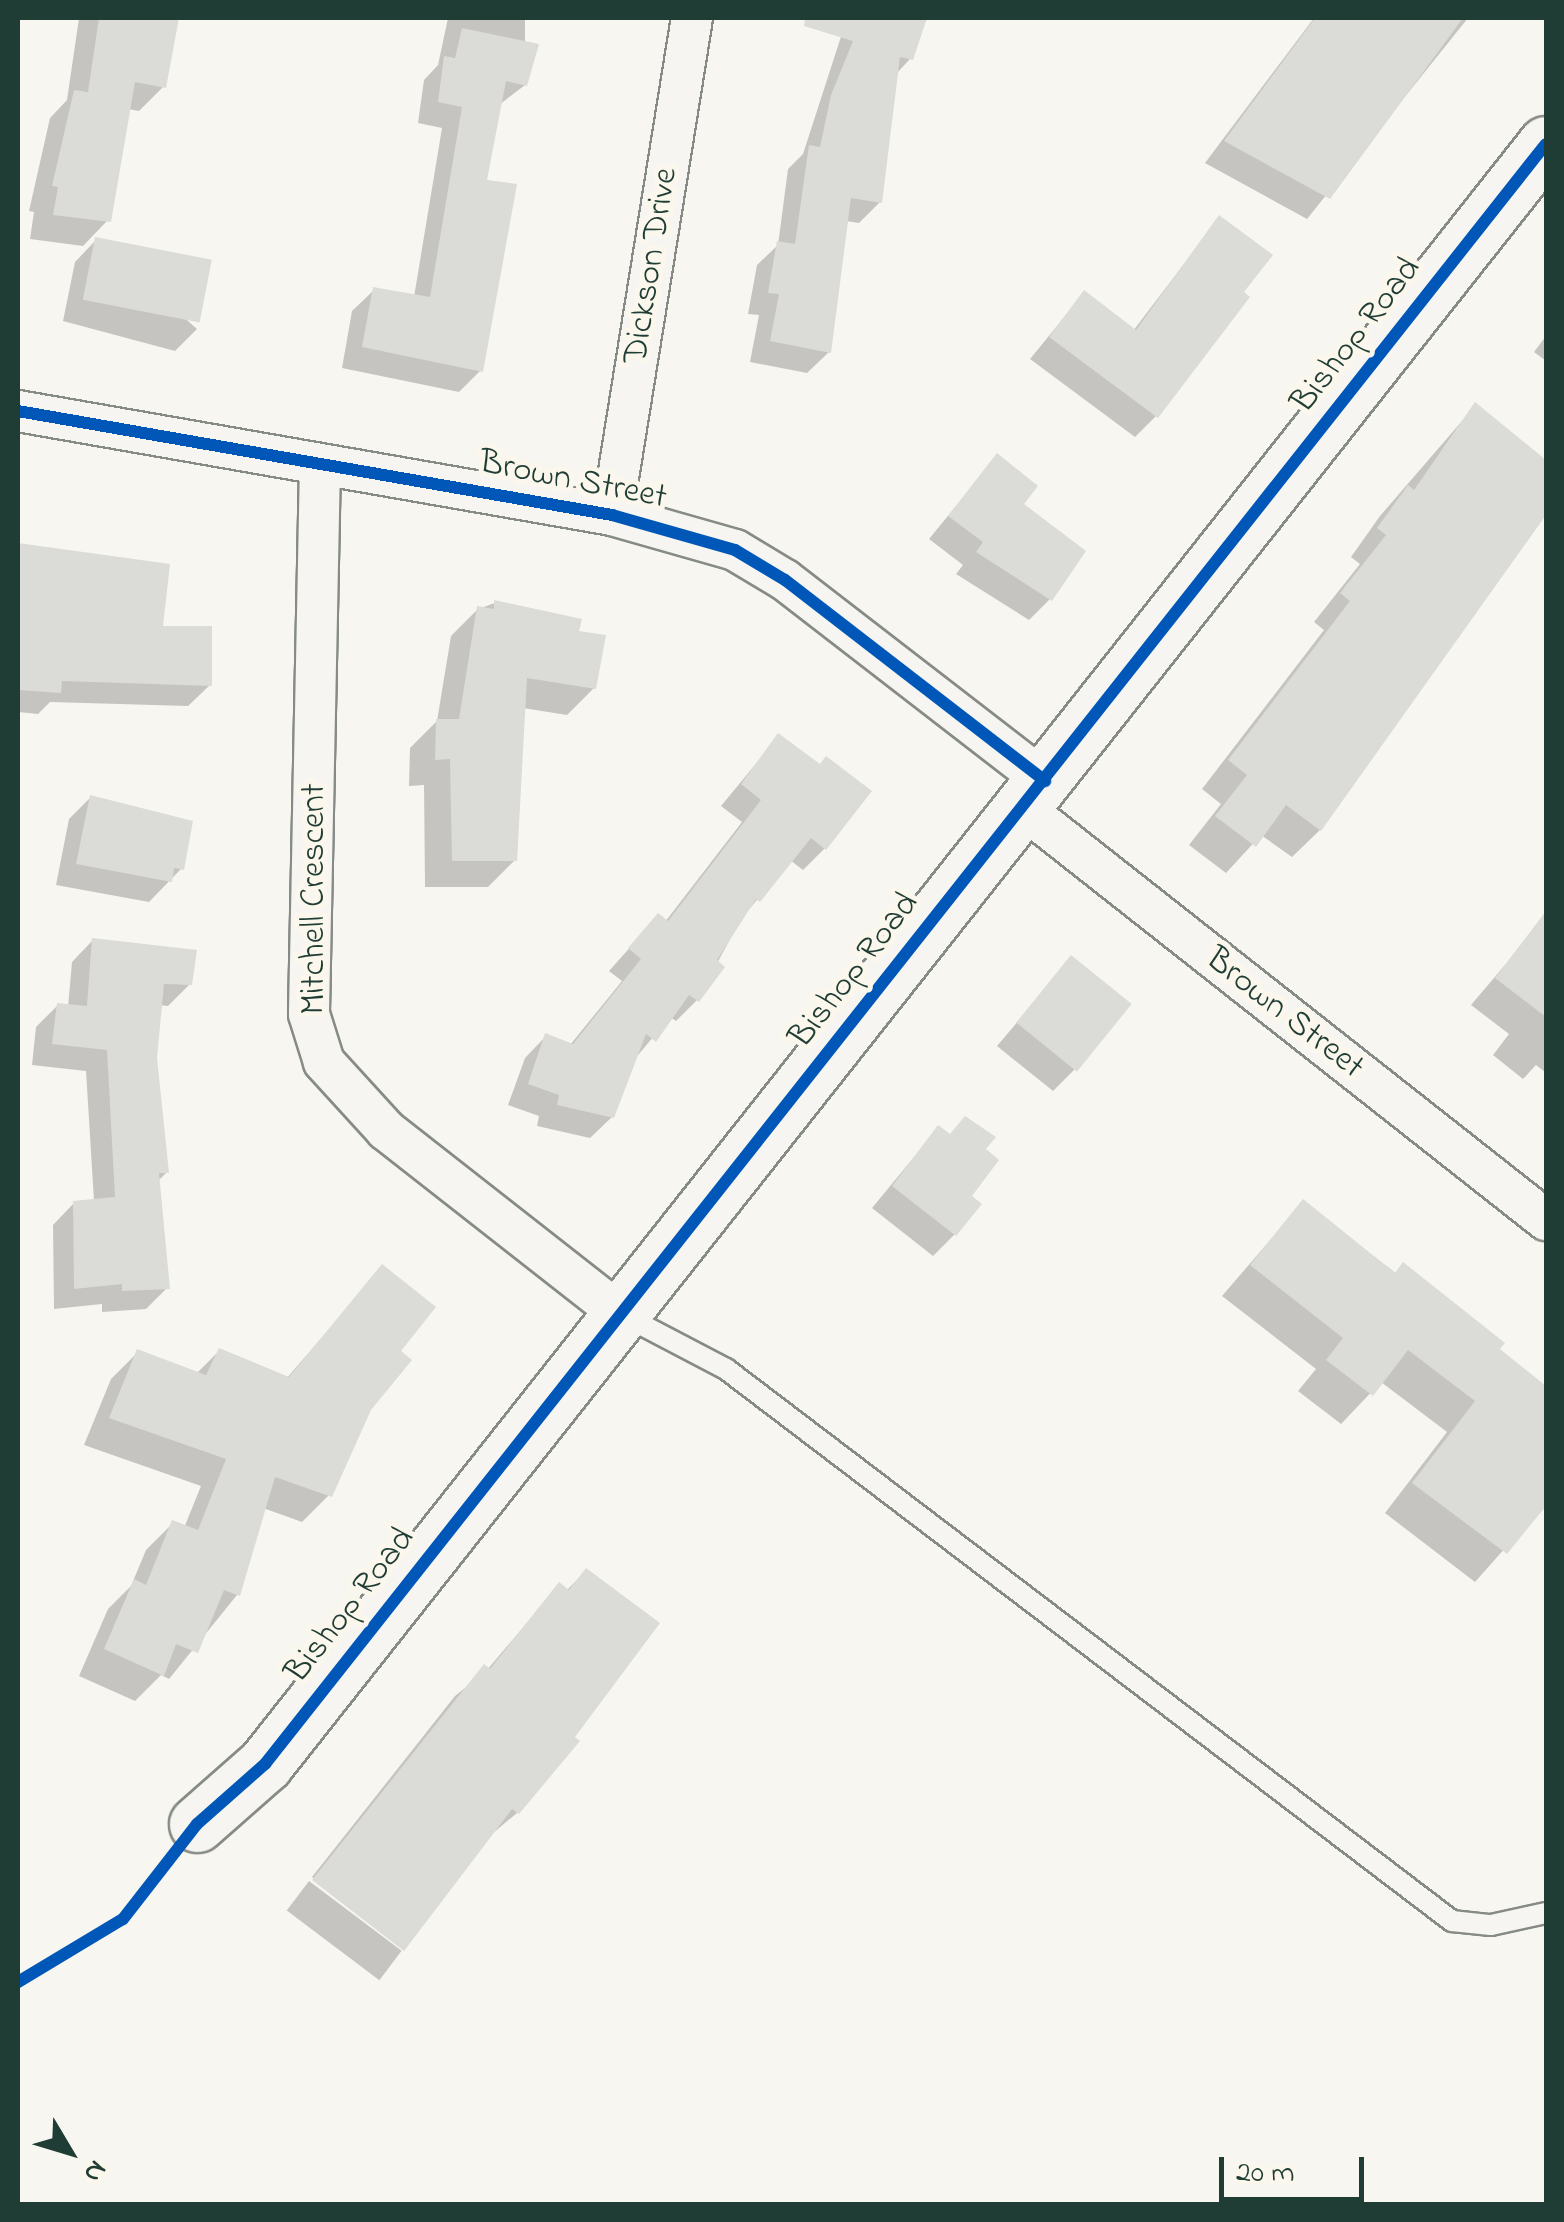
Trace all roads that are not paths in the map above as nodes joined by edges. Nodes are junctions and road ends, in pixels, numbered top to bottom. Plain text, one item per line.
1 (692, 18) edge
2 (1546, 144) edge
3 (18, 411) edge
4 (320, 464) junction
5 (612, 515) junction
6 (1034, 794) junction
7 (1546, 1220) edge
8 (621, 1314) junction
9 (197, 1824) dead end
10 (1546, 1913) edge

1 - 5 street, Dickson Drive
2 - 6 street, Bishop Road
3 - 4 street, Brown Street
4 - 5 street, Brown Street
4 - 8 street, Mitchell Crescent
5 - 6 street, Brown Street
6 - 7 street, Brown Street
6 - 8 street, Bishop Road
8 - 9 street, Bishop Road
8 - 10 lane

